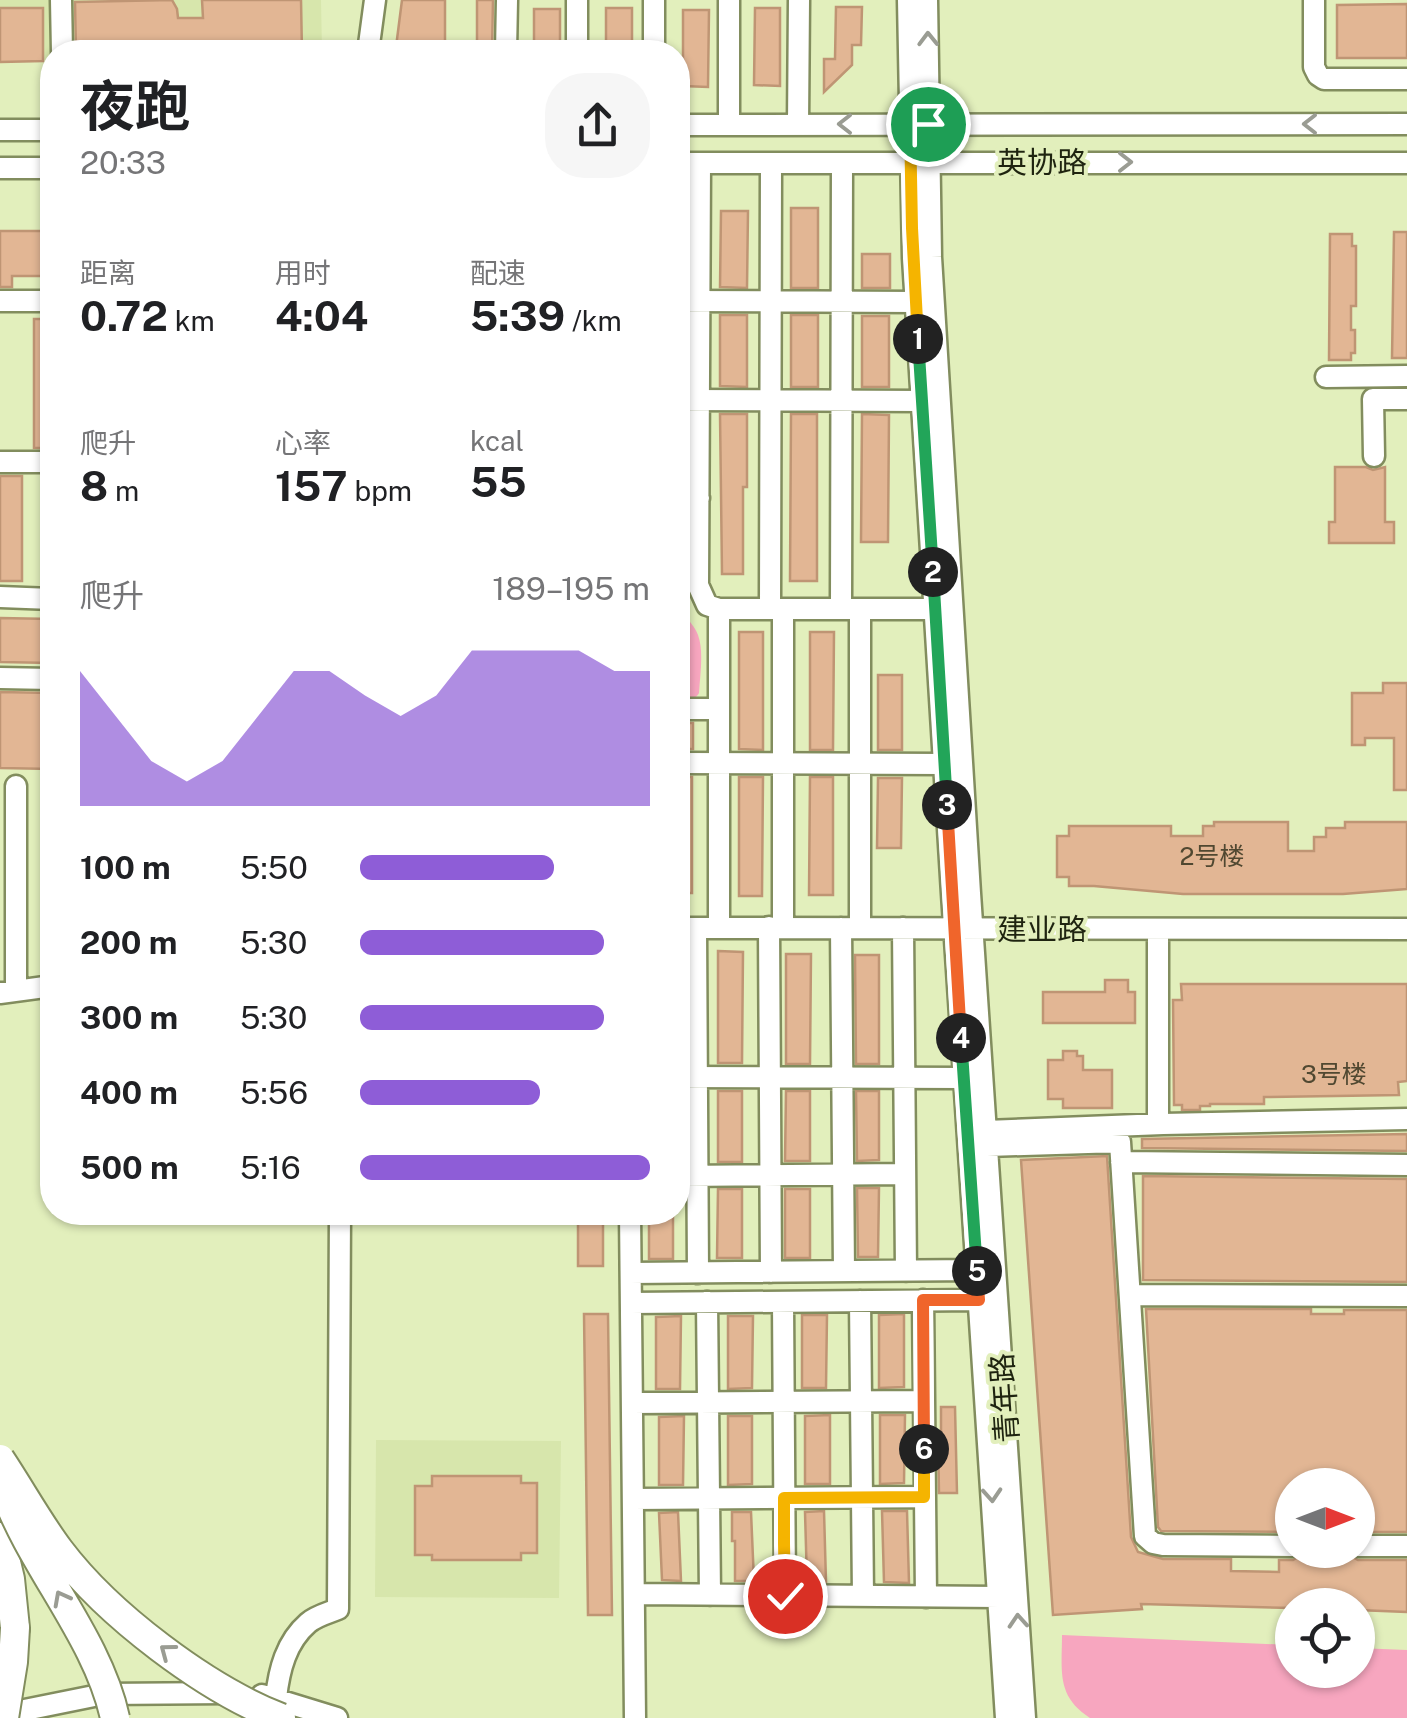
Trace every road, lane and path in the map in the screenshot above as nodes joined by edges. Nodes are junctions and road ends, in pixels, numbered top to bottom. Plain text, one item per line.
1 (61, 0) edge
2 (375, 0) edge
3 (507, 0) edge
4 (577, 0) edge
5 (654, 0) edge
6 (730, 0) edge
7 (799, 0) edge
8 (908, 0) edge
9 (927, 0) edge
10 (1314, 0) edge
11 (62, 40) edge
12 (370, 40) edge
13 (506, 40) edge
14 (577, 40) edge
15 (654, 40) edge
16 (1407, 78) edge
17 (729, 124) junction
18 (798, 124) junction
19 (919, 124) junction
20 (1407, 124) edge
21 (690, 125) edge
22 (0, 130) edge
23 (40, 130) edge
24 (842, 162) junction
25 (920, 162) junction
26 (1407, 162) edge
27 (690, 163) edge
28 (700, 163) junction
29 (771, 163) junction
30 (0, 168) edge
31 (40, 168) edge
32 (0, 300) edge
33 (40, 301) edge
34 (690, 301) edge
35 (700, 301) junction
36 (771, 301) junction
37 (842, 302) junction
38 (916, 302) junction
39 (1407, 376) edge
40 (1326, 377) dead end
41 (1407, 399) edge
42 (690, 400) edge
43 (699, 400) junction
44 (770, 400) junction
45 (841, 400) junction
46 (922, 401) junction
47 (1374, 456) dead end
48 (0, 462) edge
49 (40, 462) edge
50 (690, 480) edge
51 (690, 515) edge
52 (0, 598) edge
53 (40, 599) edge
54 (719, 609) junction
55 (776, 609) junction
56 (850, 609) junction
57 (936, 609) junction
58 (0, 678) edge
59 (40, 679) edge
60 (690, 709) edge
61 (719, 709) junction
62 (690, 764) edge
63 (719, 764) junction
64 (783, 764) junction
65 (860, 764) junction
66 (944, 764) junction
67 (16, 786) dead end
68 (690, 928) edge
69 (719, 928) junction
70 (776, 928) junction
71 (850, 928) junction
72 (903, 928) junction
73 (963, 929) junction
74 (1158, 929) junction
75 (1407, 929) edge
76 (40, 988) edge
77 (8, 992) edge
78 (690, 1077) edge
79 (770, 1078) junction
80 (842, 1078) junction
81 (904, 1078) junction
82 (964, 1078) junction
83 (1407, 1119) edge
84 (1158, 1124) junction
85 (987, 1138) junction
86 (1121, 1162) junction
87 (1407, 1165) edge
88 (843, 1174) junction
89 (905, 1174) junction
90 (770, 1175) junction
91 (690, 1176) edge
92 (690, 1195) edge
93 (340, 1225) edge
94 (630, 1225) edge
95 (977, 1270) junction
96 (906, 1271) junction
97 (771, 1272) junction
98 (844, 1272) junction
99 (631, 1273) junction
100 (698, 1273) junction
101 (1130, 1295) junction
102 (1407, 1296) edge
103 (923, 1300) junction
104 (979, 1300) junction
105 (860, 1301) junction
106 (632, 1302) junction
107 (707, 1302) junction
108 (782, 1302) junction
109 (861, 1401) junction
110 (924, 1401) junction
111 (708, 1402) junction
112 (783, 1402) junction
113 (632, 1403) junction
114 (0, 1459) edge
115 (0, 1477) edge
116 (924, 1497) junction
117 (709, 1498) junction
118 (784, 1498) junction
119 (862, 1498) junction
120 (633, 1499) junction
121 (0, 1538) edge
122 (1275, 1546) edge
123 (1375, 1546) edge
124 (1407, 1546) edge
125 (634, 1594) junction
126 (710, 1595) junction
127 (785, 1596) junction
128 (862, 1596) junction
129 (926, 1597) junction
130 (998, 1598) junction
131 (278, 1708) edge
132 (2, 1716) edge
133 (115, 1718) edge
134 (337, 1718) edge
135 (635, 1718) edge
136 (1006, 1718) edge
137 (1025, 1718) edge

1 - 11 street
2 - 12 street
3 - 13 street
4 - 14 street
5 - 15 street
6 - 17 street
7 - 18 street
8 - 19 street, 青年路
19 -> 9 street, 青年路
10 - 16 street
17 - 18 street, 英协路
17 - 21 street, 英协路
19 -> 18 street, 英协路
20 -> 19 street, 英协路
19 - 25 street, 青年路
22 - 23 street
24 - 25 street, 英协路
24 - 29 street, 英协路
24 - 37 street
25 -> 26 street, 英协路
25 - 38 street, 青年路
25 - 73 street, 青年路
27 - 28 street, 英协路
28 - 29 street, 英协路
28 - 35 street
29 - 36 street
30 - 31 street
32 - 33 street
34 - 35 street
35 - 36 street
35 - 43 street
36 - 37 street
36 - 44 street
37 - 38 street
37 - 45 street
38 - 46 street, 青年路
39 - 40 street
41 - 47 street
42 - 43 street
43 - 44 street
43 - 50 street
44 - 45 street
44 - 55 street
45 - 46 street
45 - 56 street
46 - 57 street, 青年路
48 - 49 street
51 - 54 street
52 - 53 street
54 - 55 street
54 - 61 street
55 - 56 street
55 - 64 street
56 - 57 street
56 - 65 street
57 - 66 street, 青年路
58 - 59 street
60 - 61 street
61 - 63 street
62 - 63 street
63 - 64 street
63 - 69 street
64 - 65 street
64 - 70 street
65 - 66 street
65 - 71 street
66 - 73 street, 青年路
67 - 77 street
68 - 69 street, 建业路
69 - 70 street, 建业路
70 - 71 street, 建业路
70 - 79 street
71 - 72 street, 建业路
71 - 80 street
72 - 73 street, 建业路
72 - 81 street
73 - 74 street, 建业路
73 - 82 street, 青年路
73 - 85 street, 青年路
74 - 75 street, 建业路
74 - 84 street
76 - 77 street
78 - 79 street
79 - 80 street
79 - 90 street
80 - 81 street
80 - 88 street
81 - 82 street
81 - 89 street
82 - 95 street, 青年路
83 - 84 street
84 - 85 street
85 - 86 street
137 -> 85 street, 青年路
86 - 87 street
86 - 101 street
88 - 89 street
88 - 90 street
88 - 98 street
89 - 96 street
90 - 91 street
90 - 97 street
92 - 100 street
93 - 131 street
94 - 99 street
95 - 96 street
95 - 104 street, 青年路
96 - 98 street
97 - 98 street
97 - 100 street
99 - 100 street
99 - 106 street
101 - 102 street
101 - 122 street
103 - 104 street
103 - 105 street
103 - 110 street
104 -> 130 street, 青年路
105 - 108 street
105 - 109 street
106 - 107 street
106 - 113 street
107 - 108 street
107 - 111 street
108 - 112 street
109 - 110 street
109 - 112 street
109 - 119 street
110 - 116 street
111 - 112 street
111 - 113 street
111 - 117 street
112 - 118 street
113 - 120 street
131 -> 114 highway, bridge
133 -> 115 highway, bridge
116 - 119 street
116 - 129 street
117 - 118 street
117 - 120 street
117 - 126 street
118 - 119 street
118 - 127 street
119 - 128 street
120 - 125 street
121 - 132 highway, bridge
123 - 124 street
125 - 126 street
125 - 135 street
126 - 127 street
127 - 128 street
128 - 129 street
129 - 130 street
130 - 136 street, 青年路
131 - 132 street
131 - 134 street

